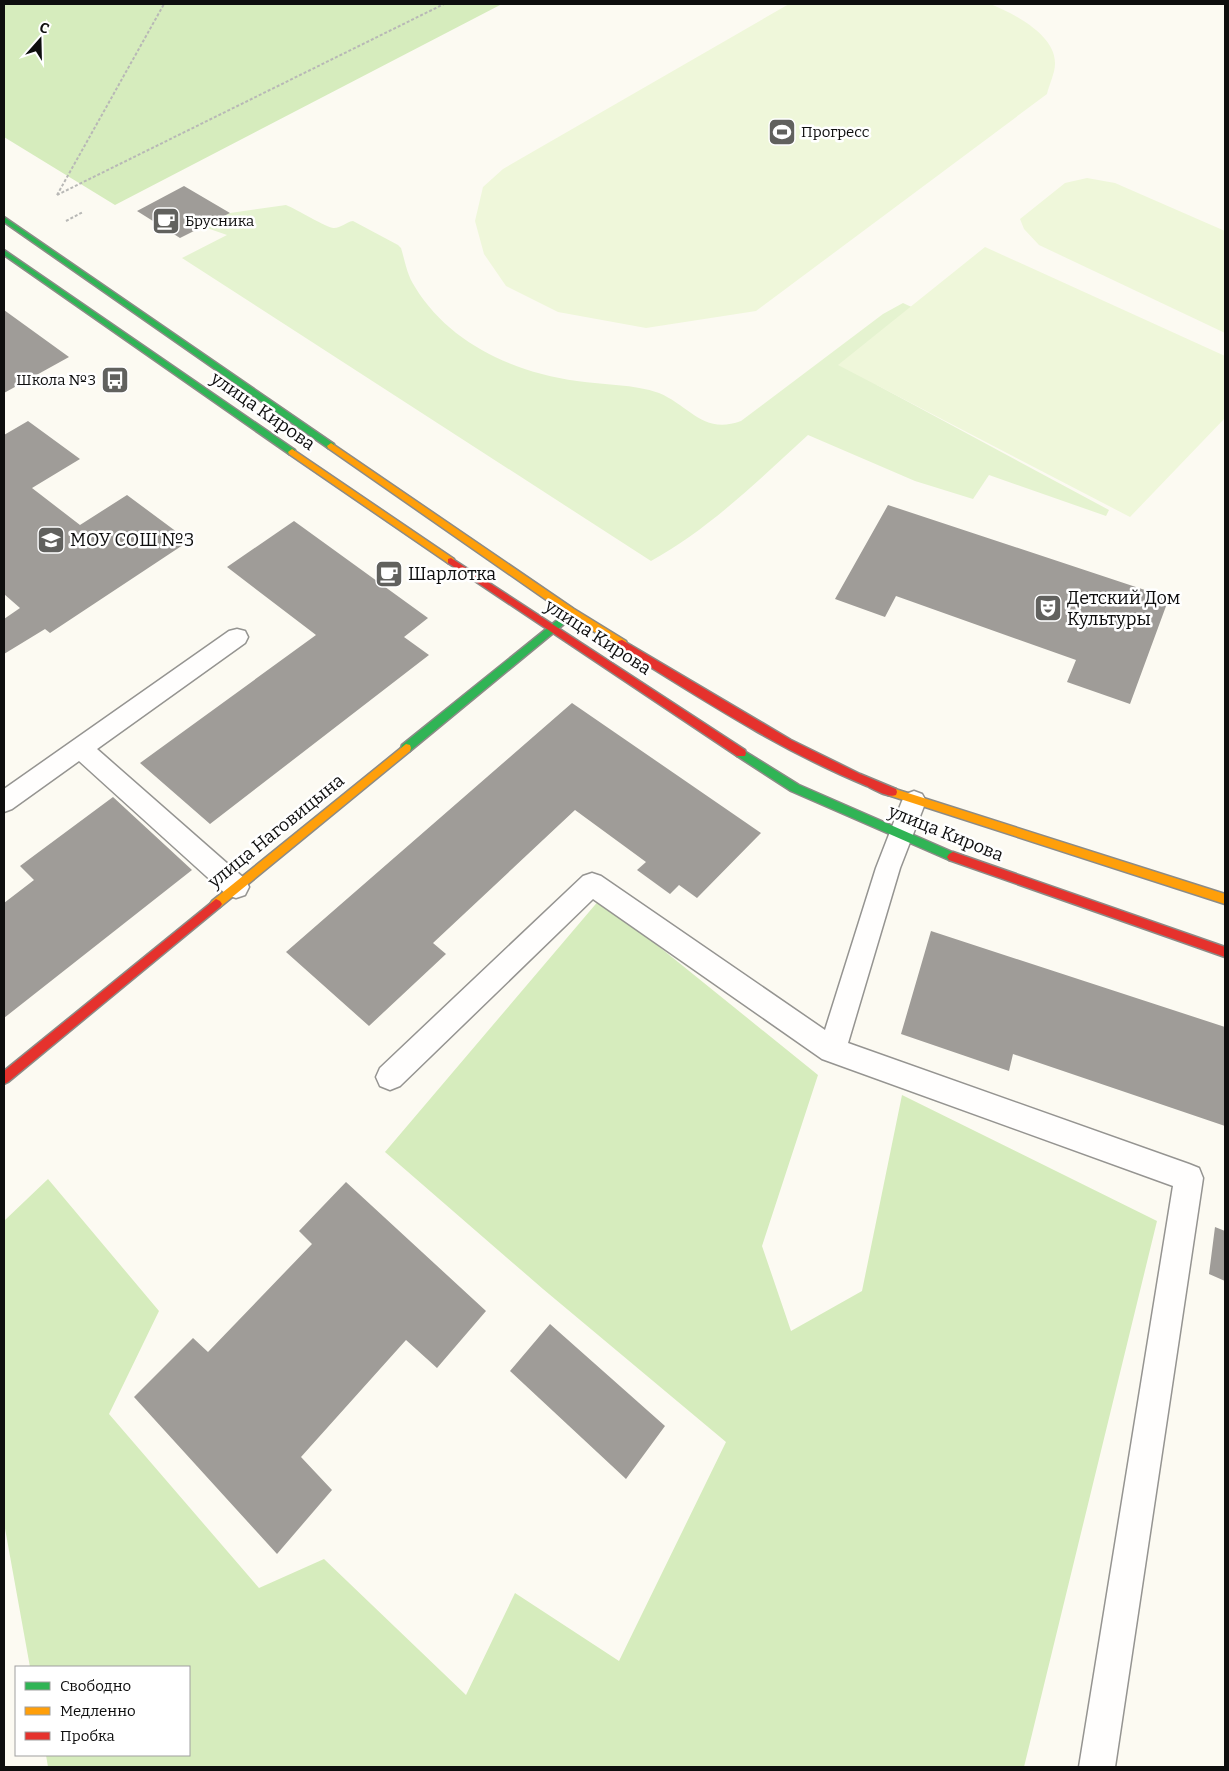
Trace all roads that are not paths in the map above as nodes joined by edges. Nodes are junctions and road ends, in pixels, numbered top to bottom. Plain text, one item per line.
1 (4, 219) edge
2 (4, 252) edge
3 (571, 612) junction
4 (552, 628) junction
5 (237, 637) dead end
6 (80, 748) junction
7 (914, 800) junction
8 (4, 802) edge
9 (900, 835) junction
10 (236, 887) junction
11 (1225, 900) edge
12 (1225, 952) edge
13 (832, 1050) junction
14 (390, 1077) dead end
15 (4, 1078) edge
16 (1097, 1767) edge

1 - 3 main road, улица Кирова
2 - 4 main road, улица Кирова
3 - 4 main road, улица Наговицына
3 - 7 main road, улица Кирова
4 - 9 main road, улица Кирова
4 - 10 main road, улица Наговицына
5 - 6 lane
6 - 8 lane
6 - 10 lane
7 - 9 lane
7 - 11 main road, улица Кирова
9 - 12 main road, улица Кирова
9 - 13 lane
10 - 15 main road, улица Наговицына
13 - 14 lane
13 - 16 lane

